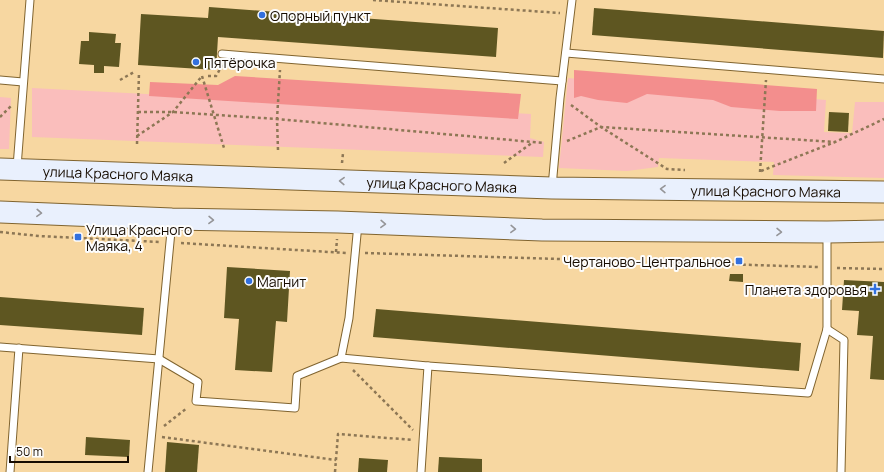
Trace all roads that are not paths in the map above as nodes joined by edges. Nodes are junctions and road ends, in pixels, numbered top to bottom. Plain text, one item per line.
1 (30, 0) edge
2 (572, 0) edge
3 (566, 53) junction
4 (222, 54) dead end
5 (884, 79) edge
6 (0, 80) edge
7 (562, 81) junction
8 (23, 82) junction
9 (8, 169) edge
10 (552, 188) junction
11 (884, 192) edge
12 (0, 212) edge
13 (172, 219) junction
14 (358, 223) junction
15 (884, 231) edge
16 (827, 232) junction
17 (827, 329) junction
18 (0, 347) edge
19 (19, 348) junction
20 (159, 358) junction
21 (341, 358) junction
22 (428, 366) junction
23 (10, 472) edge
24 (148, 472) edge
25 (421, 472) edge
26 (841, 472) edge

1 - 8 lane
2 - 3 lane
3 - 5 lane
3 - 7 lane
4 - 7 lane
6 - 8 lane
7 - 10 lane
8 - 9 lane
10 -> 9 street, улица Красного Маяка
11 -> 10 street, улица Красного Маяка
12 -> 13 street
13 -> 14 street
13 - 20 lane
14 -> 16 street
14 - 21 lane
15 - 16 street
16 - 17 lane
17 - 22 lane
17 - 26 lane
18 - 19 lane
19 - 20 lane
19 - 23 lane
20 - 21 lane
20 - 24 lane
21 - 22 lane
22 - 25 lane

